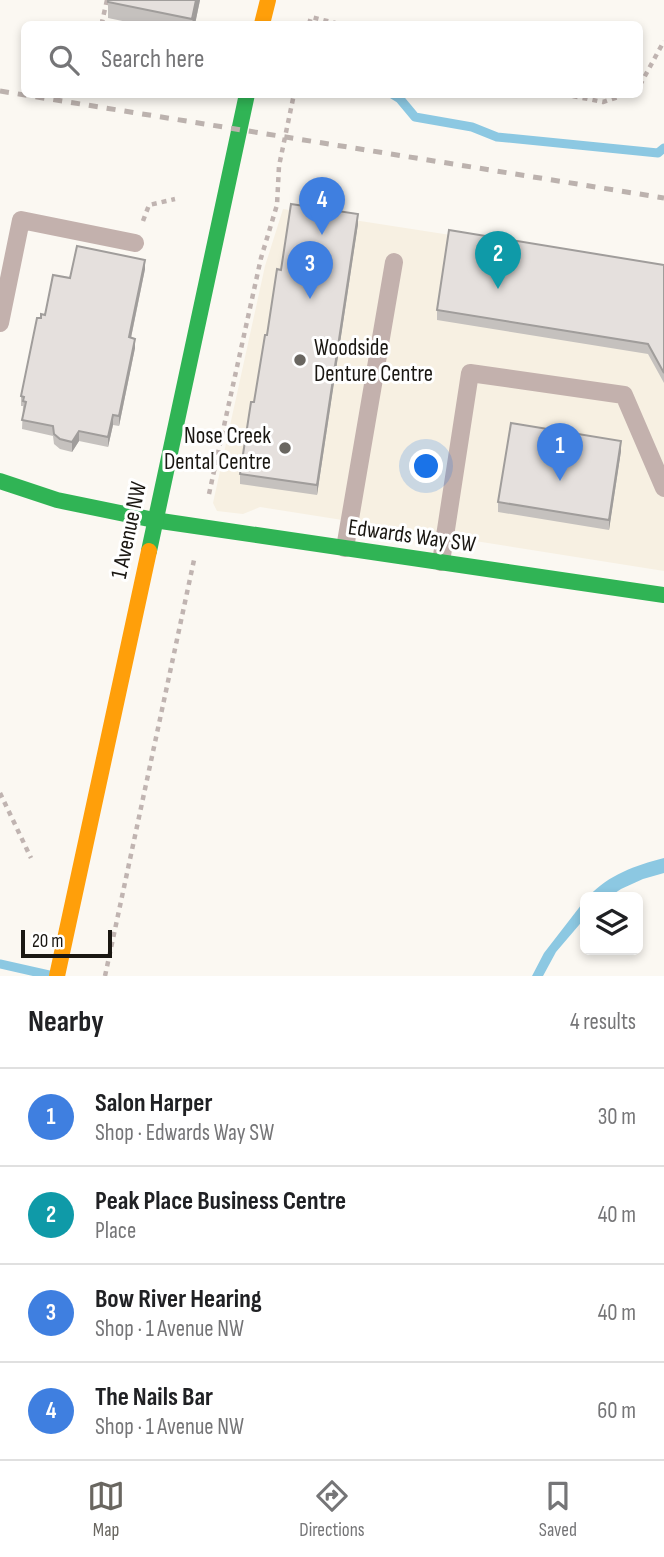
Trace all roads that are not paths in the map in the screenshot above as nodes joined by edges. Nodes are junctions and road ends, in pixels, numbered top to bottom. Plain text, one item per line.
1 (268, 0) edge
2 (263, 21) edge
3 (246, 98) edge
4 (135, 243) dead end
5 (394, 262) dead end
6 (0, 323) edge
7 (0, 481) edge
8 (664, 488) edge
9 (154, 520) junction
10 (345, 548) junction
11 (441, 562) junction
12 (664, 595) edge
13 (57, 976) edge

1 - 2 street
3 - 9 street, 1 Avenue NW
4 - 6 lane
5 - 10 lane
7 - 9 street, Edwards Way SW
8 - 11 lane
9 - 10 street, Edwards Way SW
9 - 13 street, 1 Avenue NW
10 - 11 street, Edwards Way SW
11 - 12 street, Edwards Way SW

